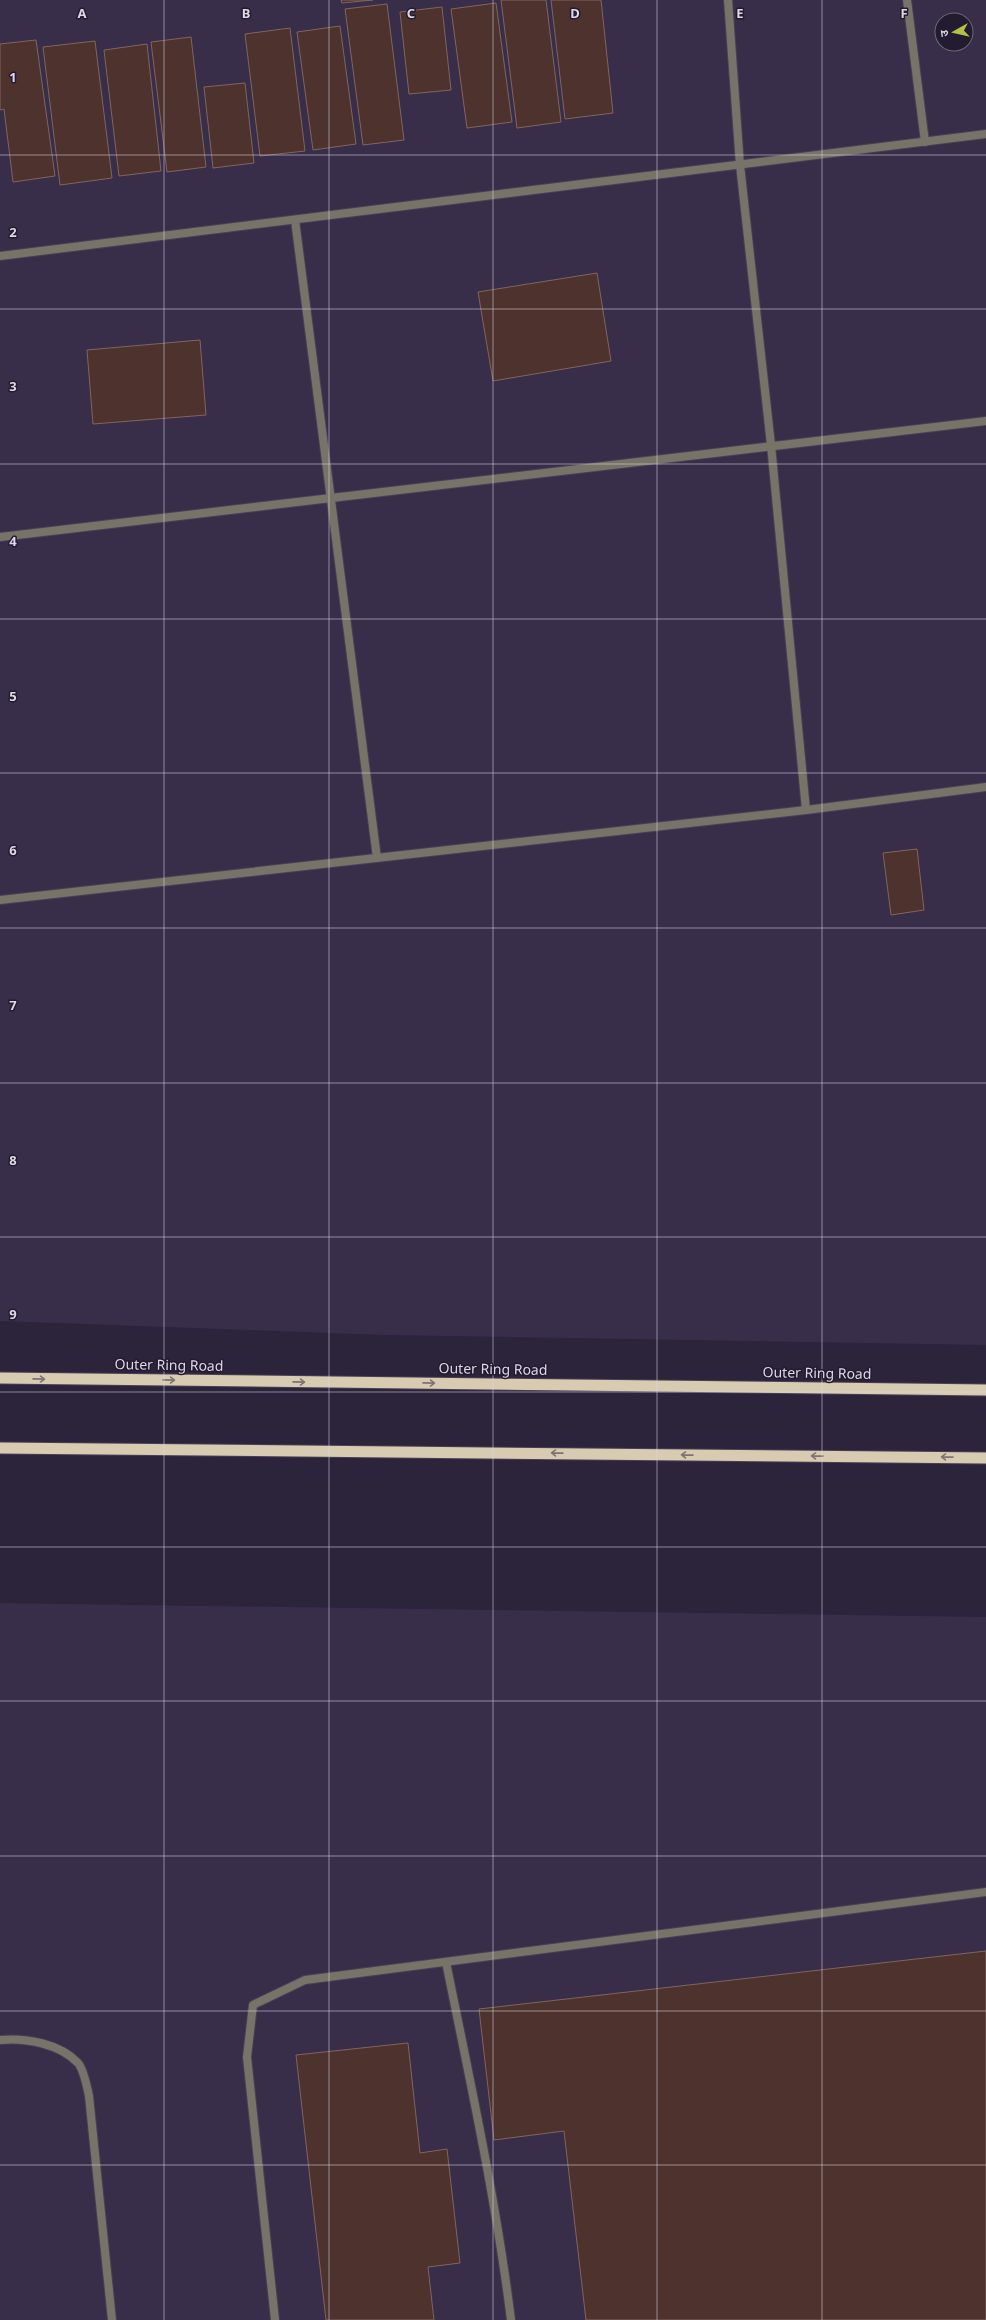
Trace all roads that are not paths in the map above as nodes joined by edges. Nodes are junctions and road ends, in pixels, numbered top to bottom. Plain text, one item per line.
1 (728, 0) edge
2 (907, 0) edge
3 (986, 134) edge
4 (925, 142) junction
5 (740, 165) junction
6 (295, 220) junction
7 (0, 256) edge
8 (986, 421) edge
9 (771, 445) junction
10 (331, 498) junction
11 (0, 537) edge
12 (986, 787) edge
13 (806, 810) junction
14 (377, 858) junction
15 (0, 900) edge
16 (0, 1378) edge
17 (986, 1390) edge
18 (0, 1448) edge
19 (986, 1458) edge
20 (986, 1892) edge
21 (446, 1962) junction
22 (0, 2040) edge
23 (112, 2320) edge
24 (275, 2320) edge
25 (511, 2320) edge

1 - 5 lane
2 - 4 lane
3 - 4 lane
4 - 5 lane
5 - 6 lane
5 - 9 lane
6 - 7 lane
6 - 10 lane
8 - 9 lane
9 - 10 lane
9 - 13 lane
10 - 11 lane
10 - 14 lane
12 - 13 lane
13 - 14 lane
14 - 15 lane
16 -> 17 highway, Outer Ring Road
19 -> 18 highway
20 - 21 lane
21 - 24 lane
21 - 25 lane
22 - 23 lane

